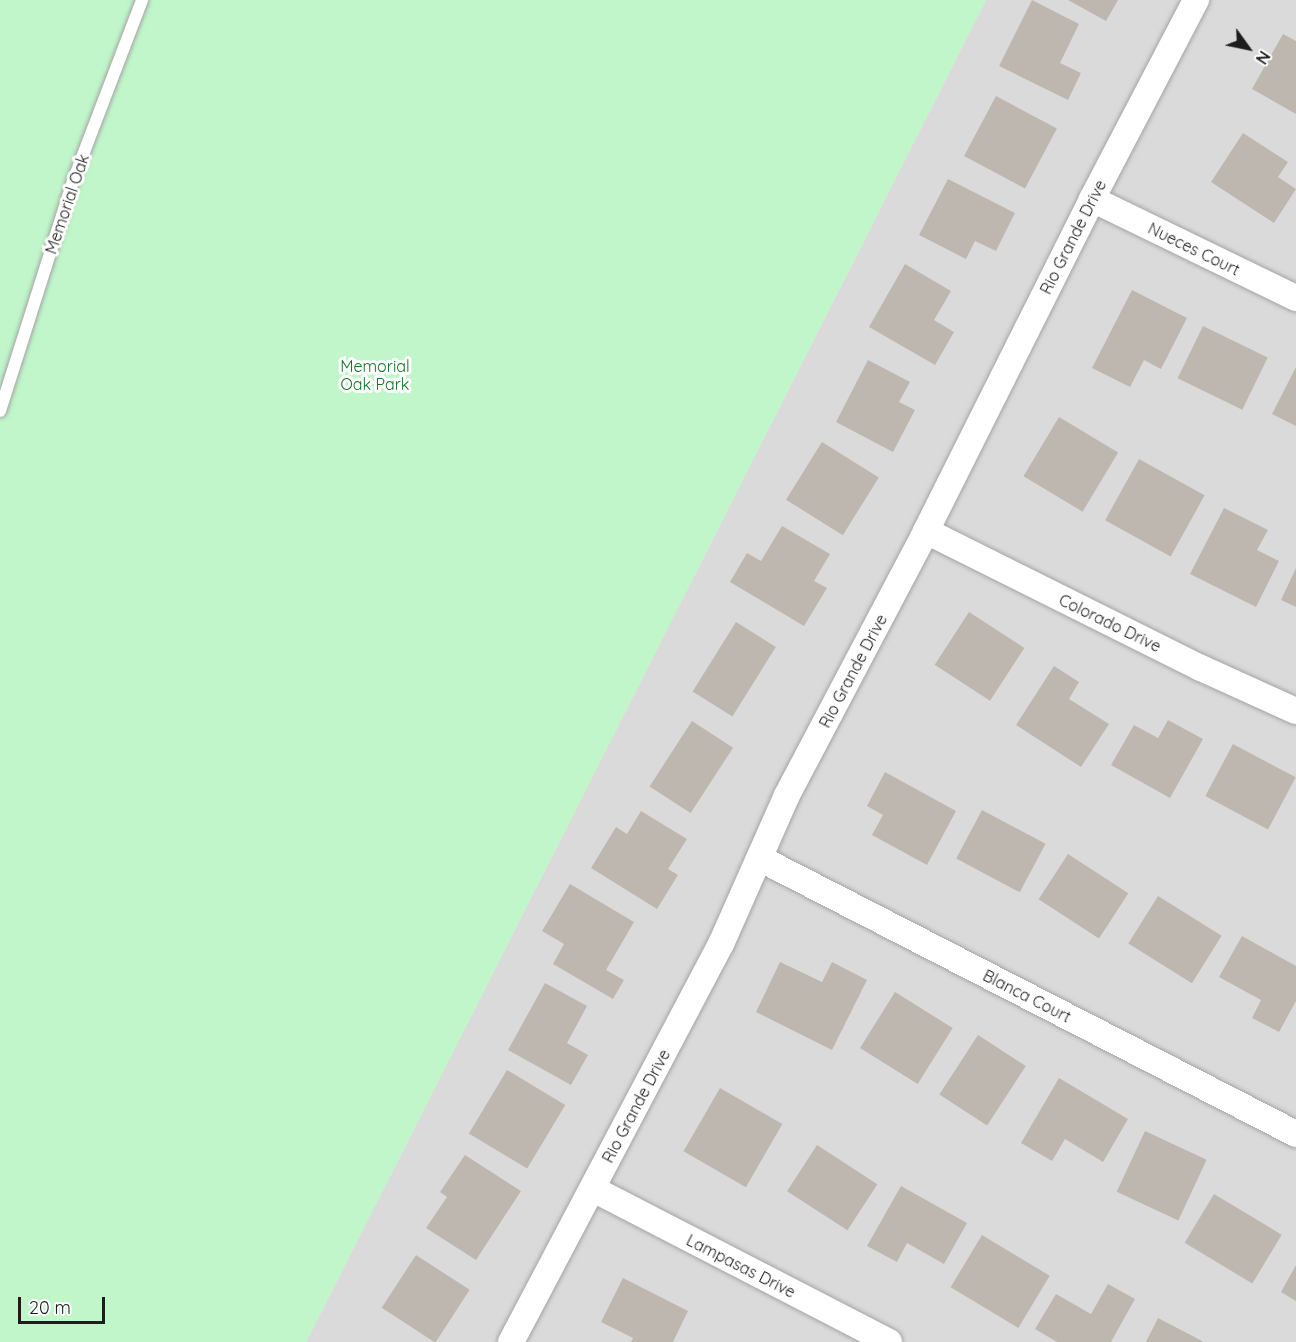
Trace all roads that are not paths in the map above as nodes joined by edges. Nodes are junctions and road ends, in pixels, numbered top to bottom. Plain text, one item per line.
1 (142, 0) edge
2 (1196, 0) edge
3 (1092, 199) junction
4 (1296, 298) edge
5 (0, 411) edge
6 (926, 531) junction
7 (1296, 711) edge
8 (759, 858) junction
9 (1296, 1134) edge
10 (592, 1189) junction
11 (511, 1342) edge
12 (889, 1342) edge

1 - 5 lane, Memorial Oak
2 - 3 street, Rio Grande Drive
3 - 4 street, Nueces Court
3 - 6 street, Rio Grande Drive
6 - 7 street, Colorado Drive
6 - 8 street, Rio Grande Drive
8 - 9 street, Blanca Court
8 - 10 street, Rio Grande Drive
10 - 11 street, Rio Grande Drive
10 - 12 street, Lampasas Drive

